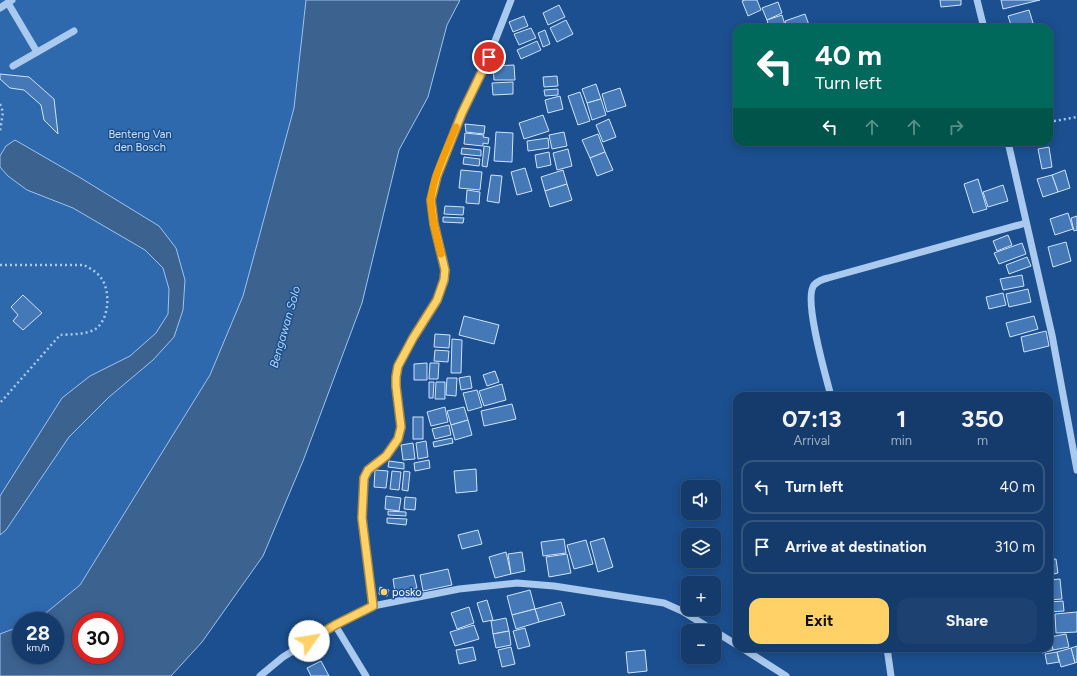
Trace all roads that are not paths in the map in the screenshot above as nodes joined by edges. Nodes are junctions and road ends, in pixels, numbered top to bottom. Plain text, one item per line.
1 (511, 0) edge
2 (977, 0) edge
3 (10, 1) edge
4 (0, 8) edge
5 (983, 24) edge
6 (74, 31) dead end
7 (37, 52) junction
8 (13, 66) dead end
9 (1009, 146) edge
10 (1026, 223) junction
11 (829, 392) edge
12 (1077, 470) edge
13 (373, 606) junction
14 (335, 625) junction
15 (733, 642) edge
16 (748, 652) edge
17 (888, 652) edge
18 (260, 676) edge
19 (366, 676) edge
20 (786, 676) edge
21 (891, 676) edge

1 - 13 street
2 - 5 street
3 - 4 street
3 - 7 street
6 - 7 street
7 - 8 street
9 - 10 street
10 - 11 street
10 - 12 street
13 - 14 street
13 - 15 street
14 - 18 street
14 - 19 street
16 - 20 street
17 - 21 street

